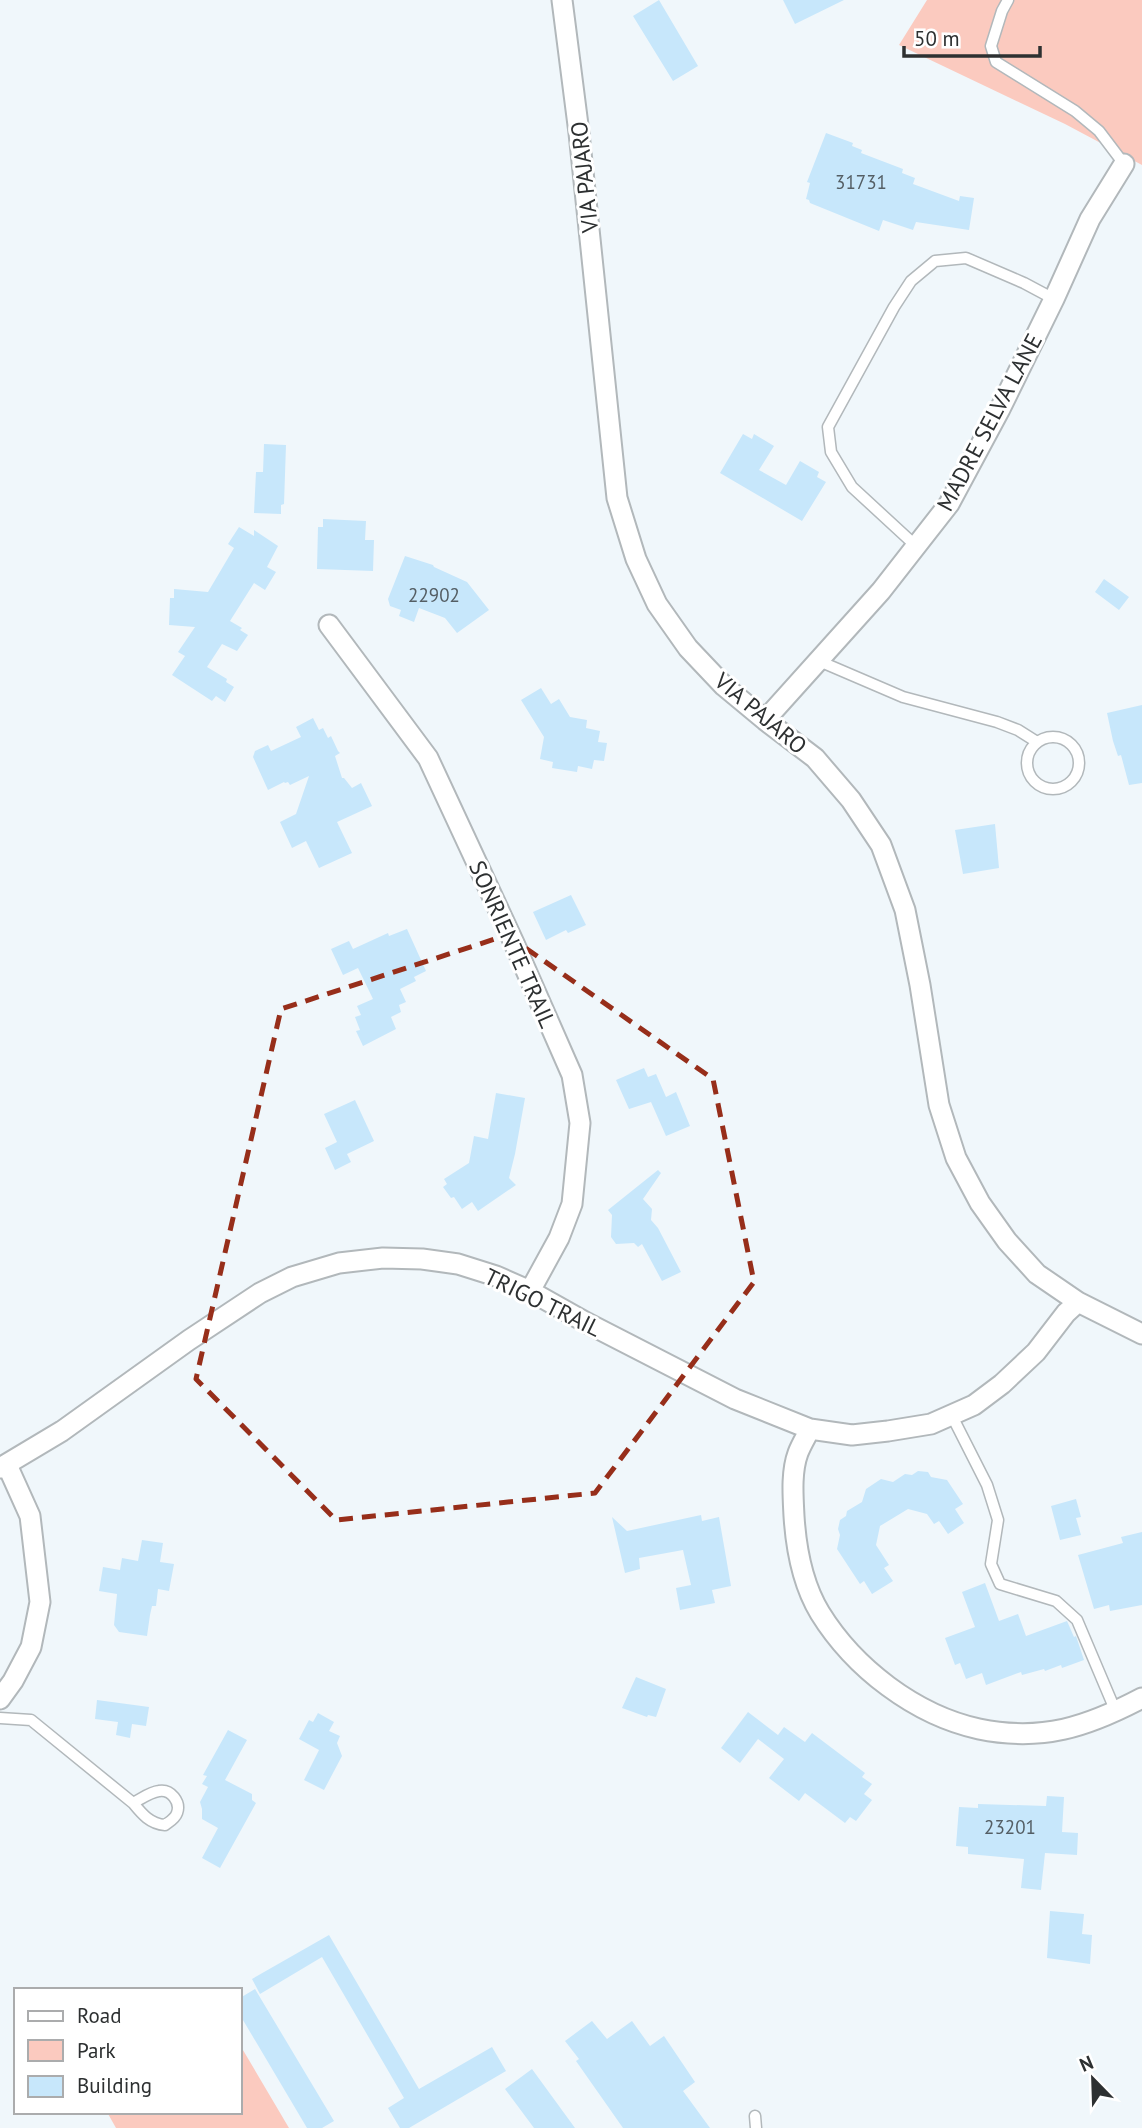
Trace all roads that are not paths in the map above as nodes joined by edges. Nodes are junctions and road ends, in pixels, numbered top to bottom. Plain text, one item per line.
1 (562, 0) edge
2 (1008, 0) edge
3 (1124, 164) joint
4 (1054, 299) junction
5 (916, 546) junction
6 (329, 625) dead end
7 (819, 661) junction
8 (765, 720) junction
9 (1037, 742) junction
10 (530, 1291) junction
11 (1078, 1303) junction
12 (1142, 1334) edge
13 (952, 1416) junction
14 (810, 1429) junction
15 (4, 1467) edge
16 (0, 1699) edge
17 (1142, 1699) edge
18 (1116, 1712) junction
19 (0, 1718) edge
20 (133, 1803) junction
21 (755, 2116) dead end
22 (756, 2128) edge

1 - 8 street, VIA PAJARO
2 - 3 lane
3 - 4 street, MADRE SELVA LANE
4 - 5 street, MADRE SELVA LANE
4 - 5 lane
5 - 7 street, MADRE SELVA LANE
6 - 10 street, SONRIENTE TRAIL
7 - 8 street, MADRE SELVA LANE
7 - 9 lane
8 - 11 street, VIA PAJARO
9 - 9 lane
10 - 14 street, TRIGO TRAIL
10 - 15 street, TRIGO TRAIL
11 - 12 street, VIA PAJARO
11 - 13 street, TRIGO TRAIL
13 - 14 street, TRIGO TRAIL
13 - 18 lane
14 - 18 street
15 - 16 street
17 - 18 street
19 - 20 lane
20 - 20 lane
21 - 22 lane

